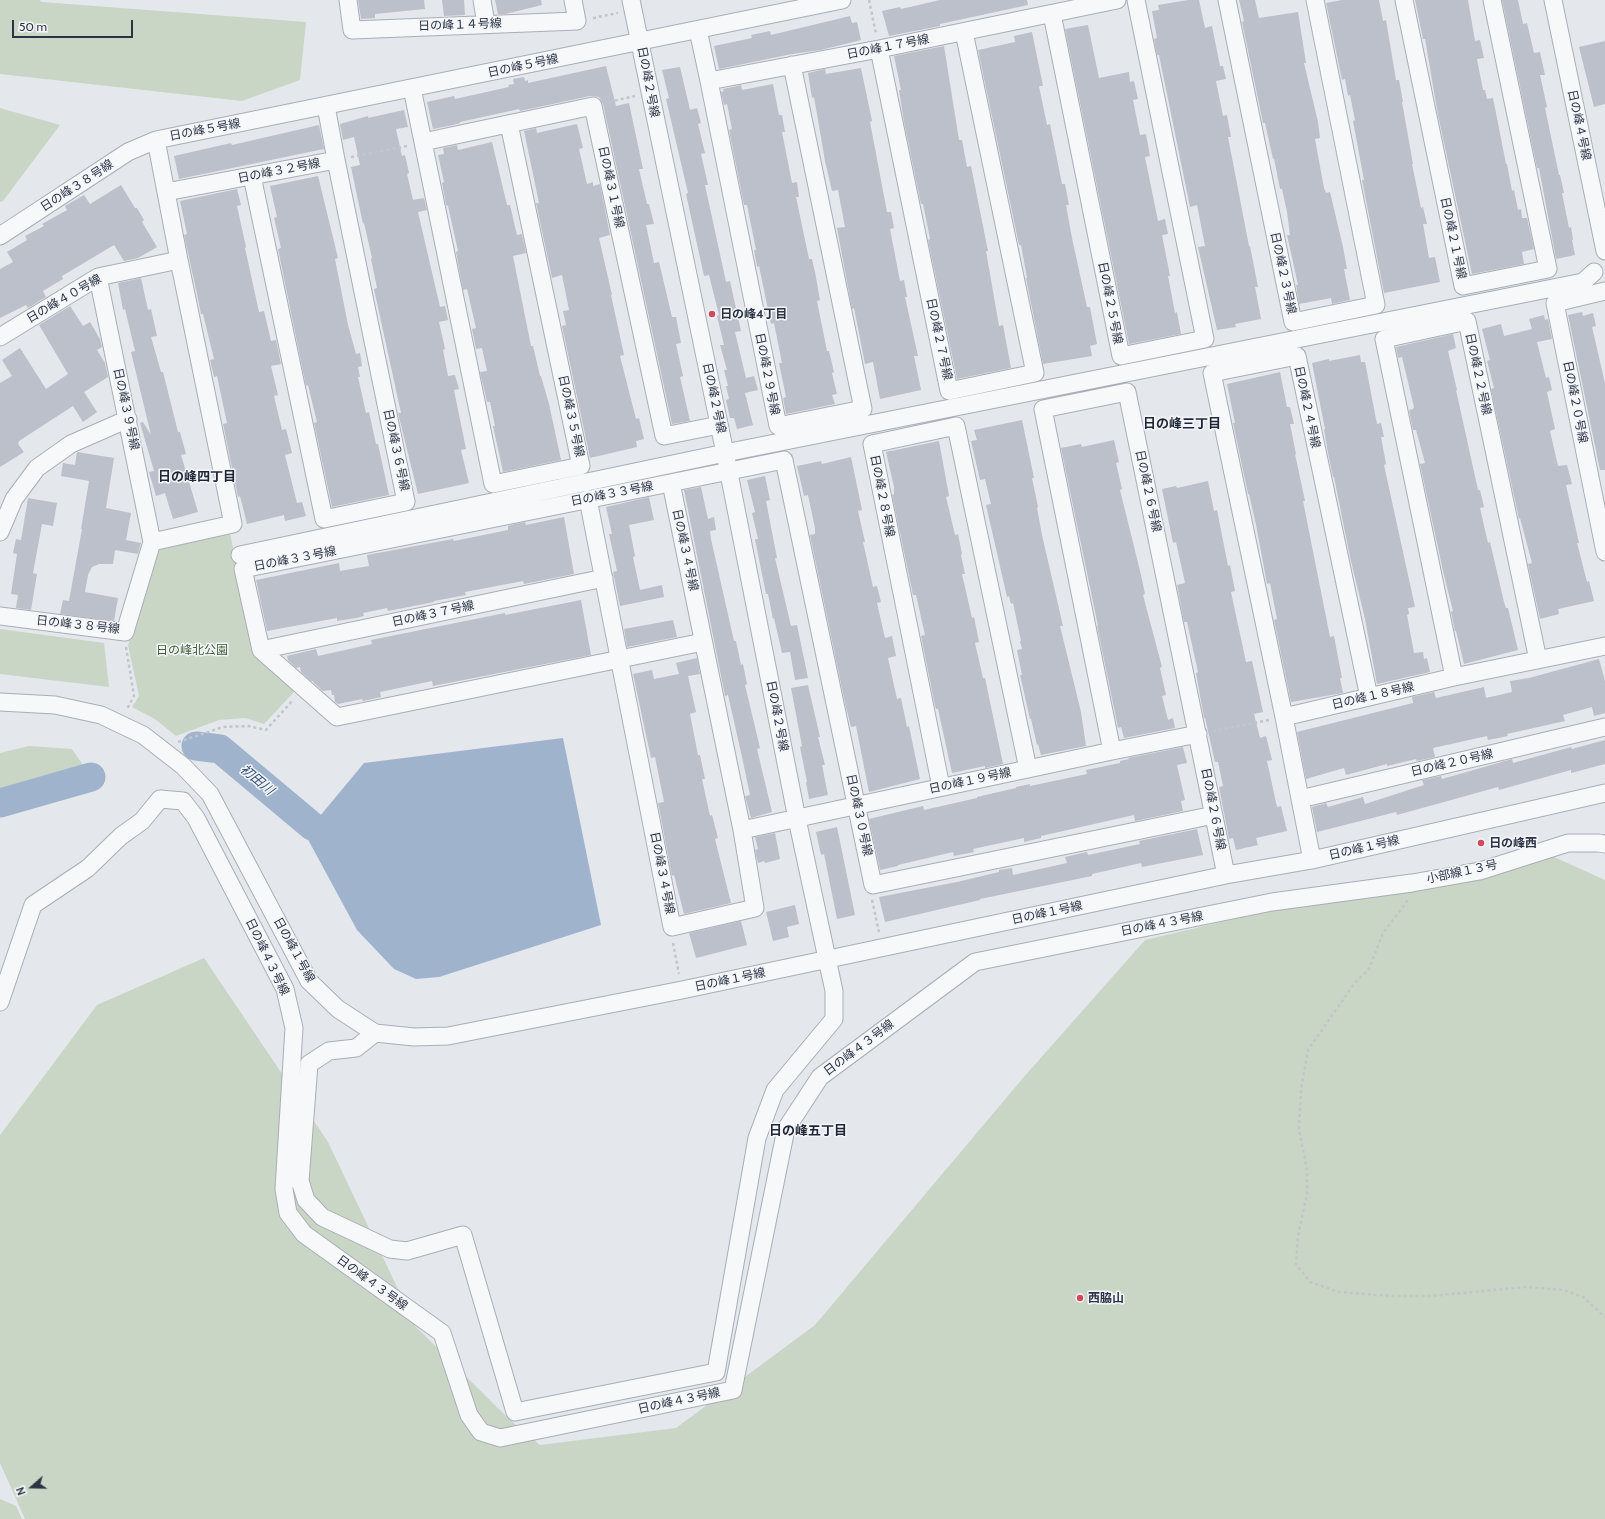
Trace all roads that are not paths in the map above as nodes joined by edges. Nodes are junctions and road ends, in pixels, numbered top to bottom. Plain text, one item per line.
1 (348, 0) edge
2 (482, 0) edge
3 (573, 0) edge
4 (842, 0) edge
5 (1117, 0) edge
6 (1136, 0) edge
7 (1227, 0) edge
8 (1315, 0) edge
9 (1404, 0) edge
10 (1492, 0) edge
11 (1553, 0) edge
12 (632, 5) edge
13 (1052, 14) junction
14 (486, 24) junction
15 (698, 30) junction
16 (964, 32) junction
17 (638, 42) junction
18 (879, 49) junction
19 (792, 65) junction
20 (710, 81) junction
21 (412, 88) junction
22 (326, 106) junction
23 (509, 124) junction
24 (156, 140) junction
25 (423, 142) junction
26 (336, 160) junction
27 (252, 176) junction
28 (166, 192) junction
29 (0, 236) edge
30 (1605, 251) edge
31 (179, 260) junction
32 (1594, 272) dead end
33 (98, 277) junction
34 (1605, 291) edge
35 (0, 336) edge
36 (128, 419) junction
37 (719, 425) junction
38 (725, 453) junction
39 (728, 471) junction
40 (671, 483) junction
41 (588, 499) junction
42 (0, 532) edge
43 (152, 542) junction
44 (1605, 552) edge
45 (240, 556) dead end
46 (604, 578) junction
47 (0, 616) edge
48 (704, 642) junction
49 (1605, 646) edge
50 (261, 650) junction
51 (620, 659) junction
52 (1538, 660) junction
53 (1454, 677) junction
54 (1369, 697) junction
55 (0, 702) edge
56 (1284, 717) junction
57 (1605, 727) edge
58 (1198, 734) junction
59 (1112, 751) junction
60 (1028, 769) junction
61 (941, 787) junction
62 (1605, 792) edge
63 (1300, 798) junction
64 (857, 805) junction
65 (1214, 816) junction
66 (797, 819) junction
67 (742, 830) junction
68 (1605, 844) edge
69 (1312, 860) junction
70 (1226, 875) junction
71 (1412, 883) joint
72 (827, 959) junction
73 (0, 1002) edge
74 (375, 1033) junction

1 - 14 street, 日の峰１４号線
2 - 14 street
3 - 14 street, 日の峰１４号線
4 - 15 street, 日の峰２号線
5 - 13 street, 日の峰１７号線
6 - 13 street, 日の峰２５号線
7 - 8 street, 日の峰２３号線
9 - 10 street, 日の峰２１号線
11 - 30 street, 日の峰４号線
12 - 17 street
13 - 16 street, 日の峰１７号線
15 - 17 street, 日の峰２号線
15 - 20 street
16 - 18 street, 日の峰１７号線
16 - 18 street, 日の峰２７号線
17 - 21 street, 日の峰５号線
17 - 37 street, 日の峰２号線
18 - 19 street, 日の峰１７号線
19 - 20 street, 日の峰１７号線
19 - 20 street, 日の峰２９号線
21 - 22 street, 日の峰５号線
21 - 25 street
22 - 24 street, 日の峰５号線
22 - 26 street, 日の峰３２号線
23 - 25 street
23 - 25 street, 日の峰３５号線
23 - 37 street, 日の峰３１号線
24 - 28 street, 日の峰５号線
24 - 29 street, 日の峰３８号線
26 - 27 street, 日の峰３２号線
26 - 27 street, 日の峰３６号線
27 - 28 street, 日の峰３２号線
28 - 31 street, 日の峰５号線
31 - 33 street, 日の峰４０号線
31 - 43 street, 日の峰５号線
32 - 38 street
33 - 35 street, 日の峰４０号線
33 - 36 street, 日の峰３９号線
34 - 44 street, 日の峰２０号線
36 - 42 street
36 - 43 street, 日の峰３９号線
37 - 38 street, 日の峰２号線
38 - 39 street, 日の峰２号線
38 - 45 street
39 - 40 street, 日の峰３３号線
39 - 64 street, 日の峰３０号線
39 - 66 street, 日の峰２号線
40 - 41 street, 日の峰３３号線
40 - 48 street, 日の峰３４号線
41 - 46 street, 日の峰３４号線
41 - 50 street, 日の峰３３号線
43 - 47 street, 日の峰３８号線
46 - 50 street, 日の峰３７号線
46 - 51 street, 日の峰３４号線
48 - 51 street
48 - 67 street, 日の峰３４号線
49 - 52 street, 日の峰１８号線
50 - 51 street
51 - 67 street, 日の峰３４号線
52 - 53 street, 日の峰１８号線
52 - 53 street, 日の峰２２号線
53 - 54 street, 日の峰１８号線
54 - 56 street, 日の峰１８号線
54 - 56 street, 日の峰２４号線
55 - 74 street, 日の峰１号線
56 - 63 street
57 - 63 street, 日の峰２０号線
58 - 59 street, 日の峰１９号線
58 - 59 street, 日の峰２６号線
58 - 65 street, 日の峰２６号線
59 - 60 street, 日の峰１９号線
60 - 61 street, 日の峰１９号線
60 - 61 street, 日の峰２８号線
61 - 64 street, 日の峰１９号線
62 - 69 street, 日の峰１号線
63 - 69 street
64 - 65 street, 日の峰３０号線
64 - 66 street, 日の峰１９号線
65 - 70 street, 日の峰２６号線
66 - 67 street, 日の峰１９号線
66 - 72 street, 日の峰２号線
68 - 71 street, 小部線１３号
69 - 70 street, 日の峰１号線
70 - 72 street, 日の峰１号線
71 - 73 street, 日の峰４３号線
72 - 74 street, 日の峰１号線
72 - 74 street, 日の峰２号線

